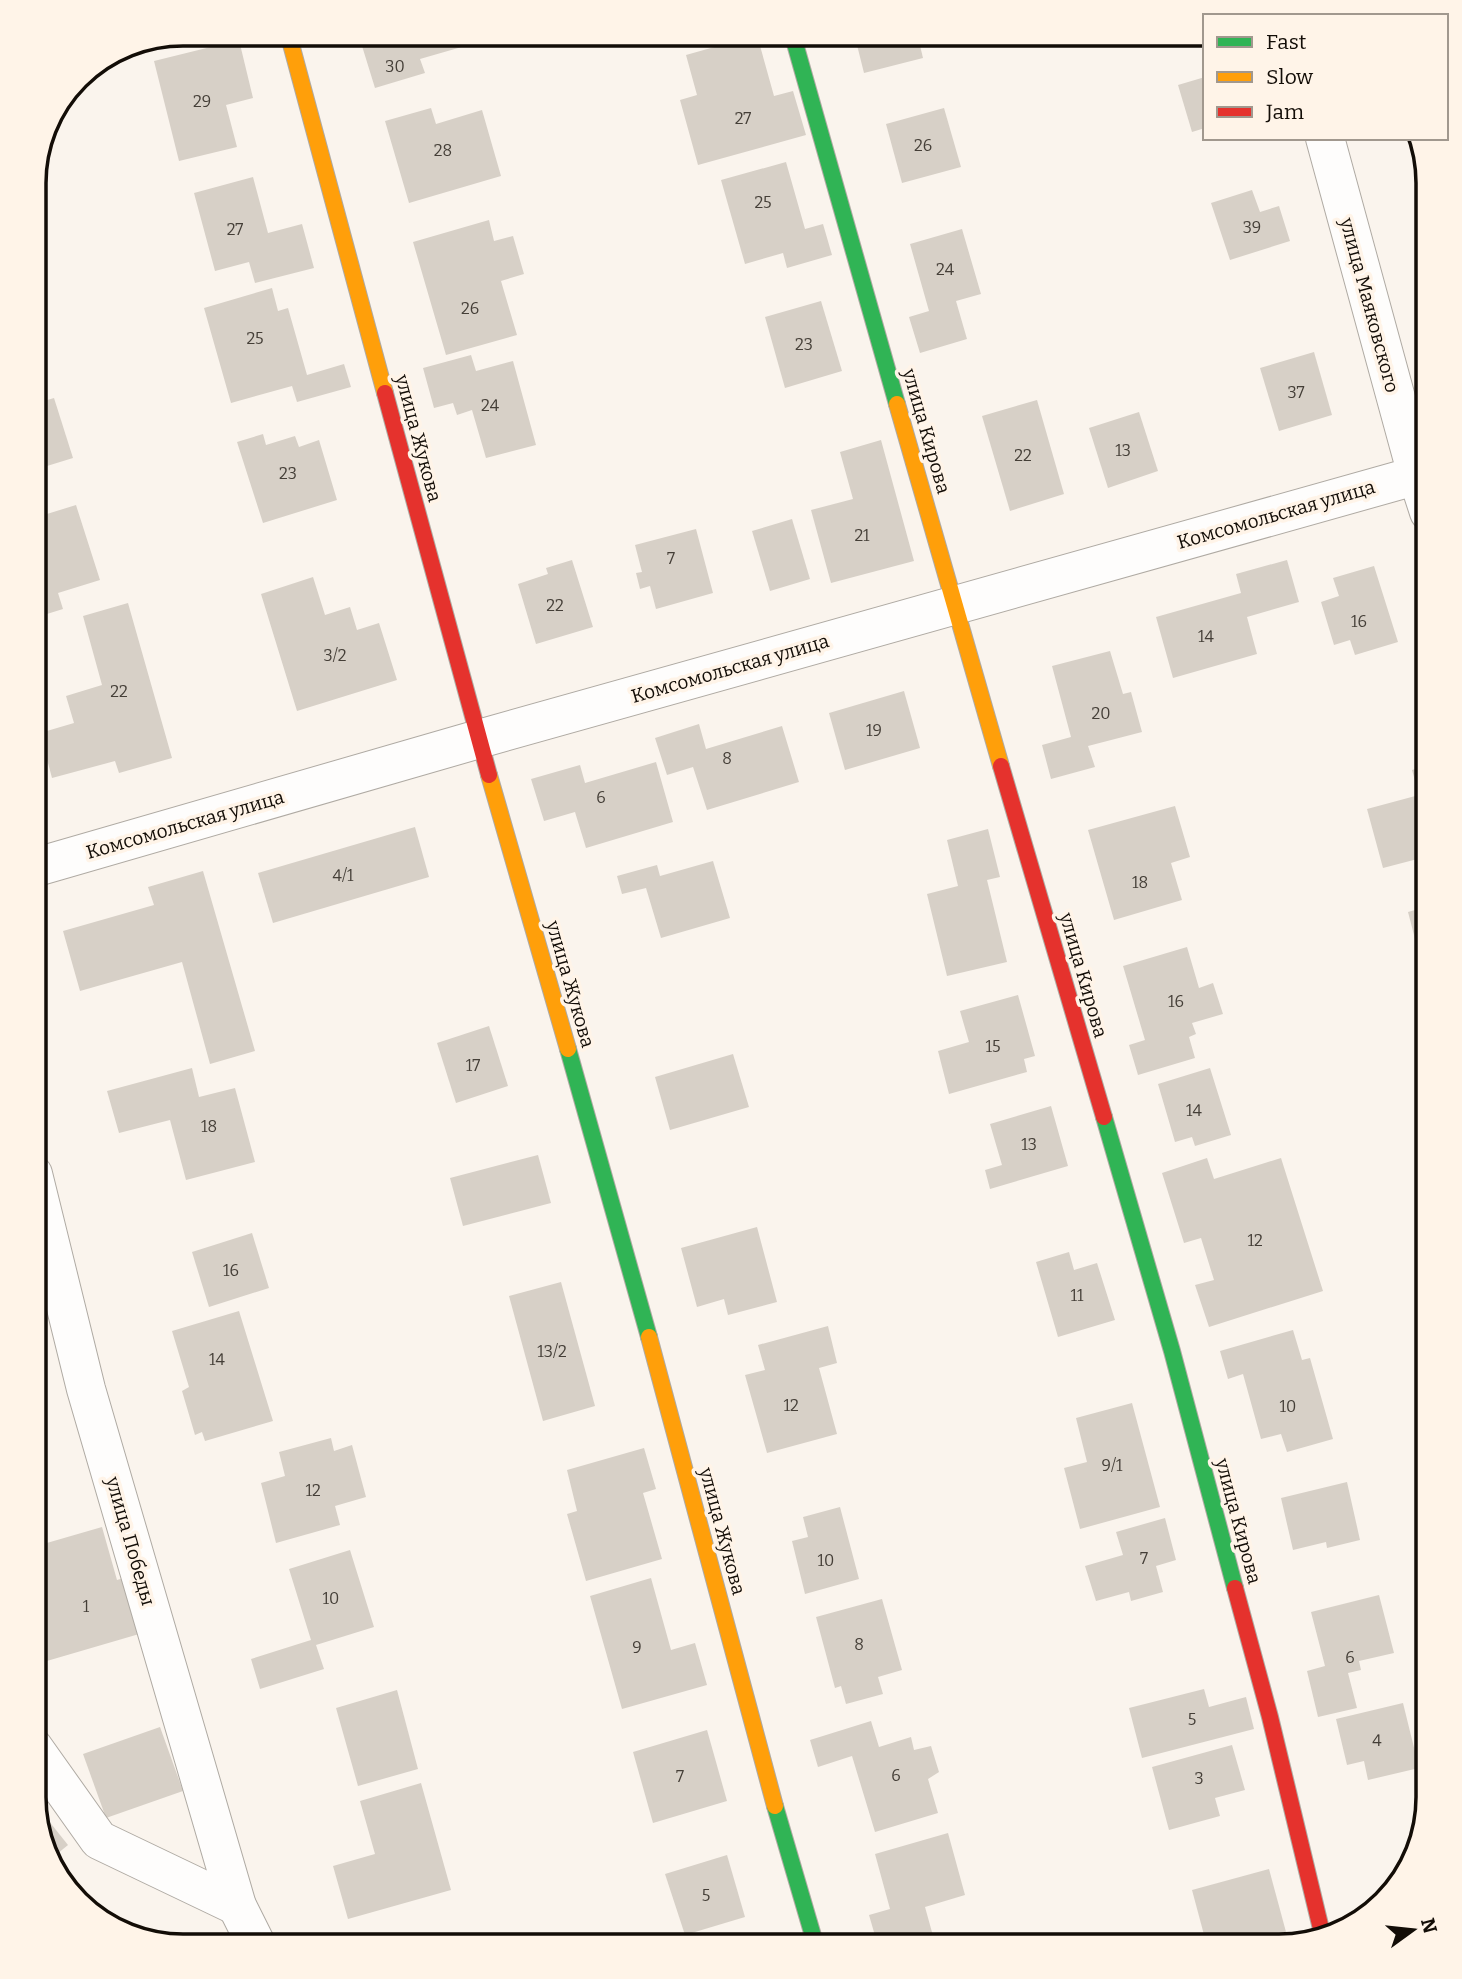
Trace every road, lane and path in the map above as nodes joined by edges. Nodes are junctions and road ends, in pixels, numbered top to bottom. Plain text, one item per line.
1 (292, 46) edge
2 (796, 46) edge
3 (1326, 140) edge
4 (1416, 450) edge
5 (1416, 476) edge
6 (954, 604) junction
7 (480, 739) junction
8 (46, 864) edge
9 (46, 1227) edge
10 (46, 1765) edge
11 (237, 1906) junction
12 (1321, 1927) edge
13 (251, 1934) edge
14 (812, 1934) edge

1 - 7 street, улица Жукова
2 - 6 street, улица Кирова
3 - 4 street, улица Маяковского
5 - 6 street, Комсомольская улица
6 - 7 street, Комсомольская улица
6 - 12 street, улица Кирова
7 - 8 street, Комсомольская улица
7 - 14 street, улица Жукова
9 - 11 street, улица Победы
10 - 11 street
11 - 13 street, улица Победы

